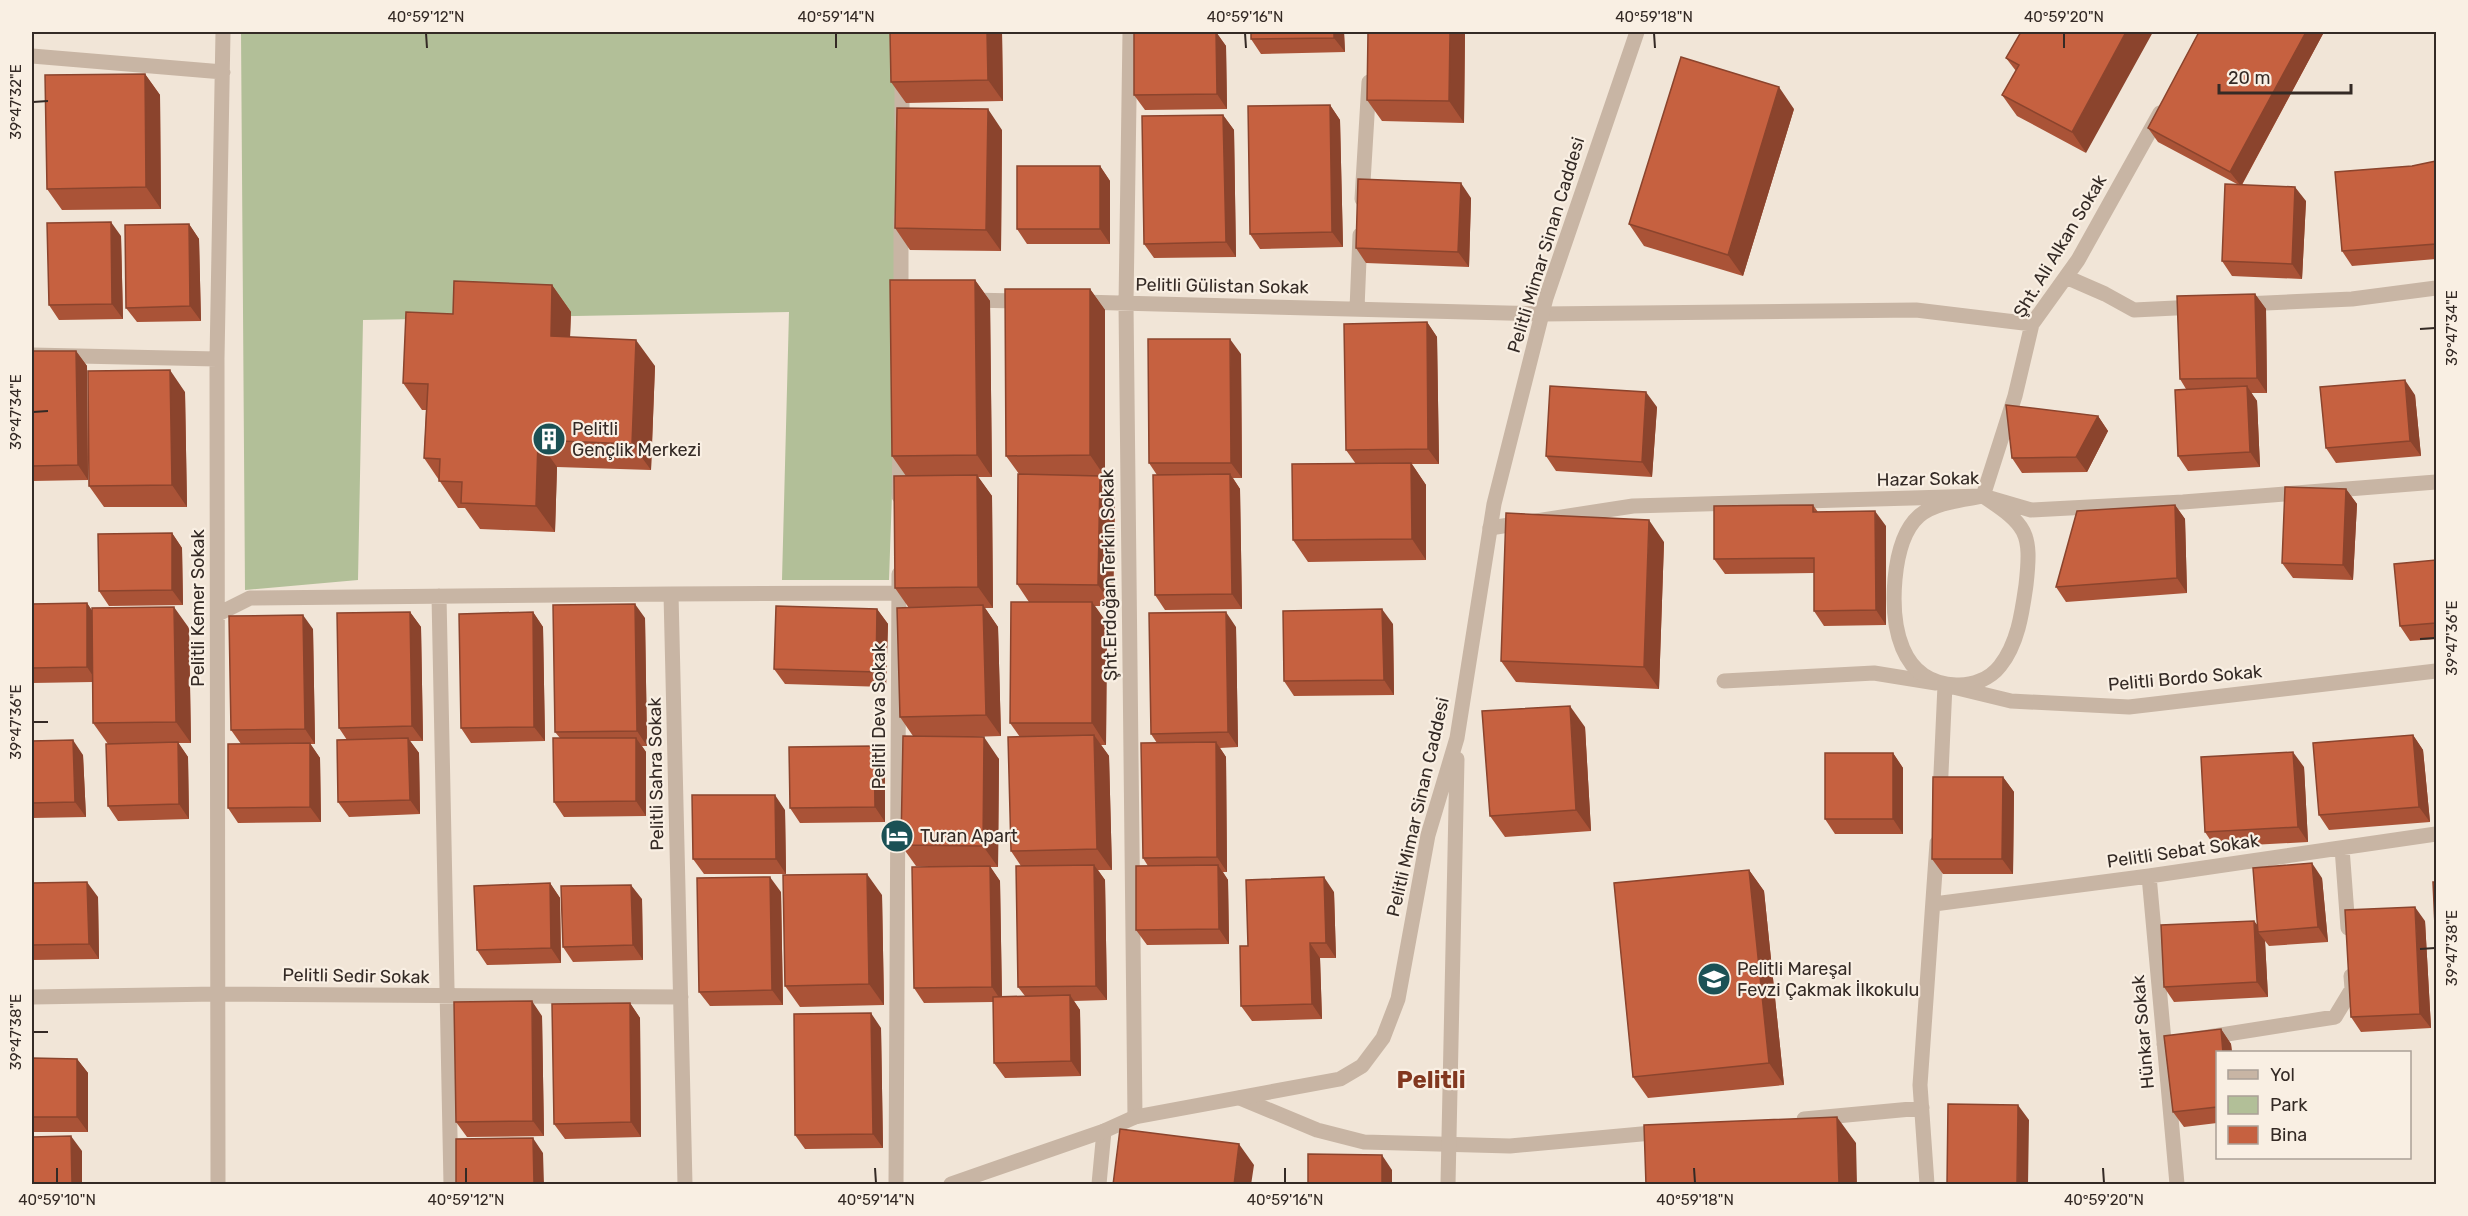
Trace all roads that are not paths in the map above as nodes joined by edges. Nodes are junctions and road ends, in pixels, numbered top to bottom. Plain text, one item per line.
1 (223, 32) edge
2 (1130, 32) edge
3 (1636, 32) edge
4 (32, 56) edge
5 (902, 66) edge
6 (1370, 66) edge
7 (223, 72) junction
8 (2165, 104) edge
9 (902, 147) edge
10 (901, 205) edge
11 (2066, 277) junction
12 (2436, 288) edge
13 (960, 299) edge
14 (905, 302) edge
15 (1043, 302) edge
16 (1066, 302) edge
17 (1126, 304) junction
18 (1356, 309) junction
19 (1542, 314) junction
20 (2032, 324) junction
21 (32, 355) edge
22 (217, 359) junction
23 (900, 428) edge
24 (2436, 482) edge
25 (1983, 496) junction
26 (899, 510) edge
27 (1490, 528) junction
28 (899, 558) edge
29 (898, 593) junction
30 (671, 594) junction
31 (439, 596) junction
32 (218, 614) junction
33 (2436, 671) edge
34 (1724, 681) dead end
35 (1945, 685) junction
36 (1457, 738) junction
37 (2436, 834) edge
38 (2342, 848) junction
39 (2149, 876) junction
40 (1934, 904) junction
41 (2349, 942) edge
42 (2350, 966) edge
43 (217, 994) junction
44 (447, 997) junction
45 (32, 998) edge
46 (681, 998) junction
47 (2164, 1044) junction
48 (1240, 1098) junction
49 (1922, 1108) junction
50 (1135, 1117) junction
51 (1792, 1120) edge
52 (1104, 1131) junction
53 (1674, 1131) edge
54 (1449, 1144) junction
55 (218, 1185) edge
56 (451, 1185) edge
57 (685, 1185) edge
58 (896, 1185) edge
59 (951, 1185) edge
60 (1099, 1185) edge
61 (1448, 1185) edge
62 (1927, 1185) edge
63 (2176, 1185) edge

1 - 7 street, Pelitli Kemer Sokak
2 - 17 street, Şht.Erdoğan Terkin Sokak
3 - 19 street, Pelitli Mimar Sinan Caddesi
4 - 7 street
5 - 9 street
6 - 18 street
7 - 22 street, Pelitli Kemer Sokak
8 - 11 street, Şht. Ali Alkan Sokak
10 - 14 street
11 - 12 street
11 - 20 street, Şht. Ali Alkan Sokak
13 - 15 street
16 - 17 street, Pelitli Gülistan Sokak
17 - 18 street, Pelitli Gülistan Sokak
17 - 50 street, Şht.Erdoğan Terkin Sokak
18 - 19 street, Pelitli Gülistan Sokak
19 - 20 street, Pelitli Gülistan Sokak
19 - 27 street, Pelitli Mimar Sinan Caddesi
20 - 25 street, Şht. Ali Alkan Sokak
21 - 22 street
22 - 32 street, Pelitli Kemer Sokak
23 - 26 street
24 - 25 street, Hazar Sokak
25 - 27 street, Hazar Sokak
25 - 35 street
25 - 35 street
27 - 36 street, Pelitli Mimar Sinan Caddesi
28 - 29 street, Pelitli Deva Sokak
29 - 30 street
29 - 58 street, Pelitli Deva Sokak
30 - 31 street
30 - 46 street, Pelitli Sahra Sokak
31 - 32 street
31 - 44 street
32 - 43 street, Pelitli Kemer Sokak
33 - 35 street, Pelitli Bordo Sokak
34 - 35 street, Pelitli Bordo Sokak
35 - 40 street
36 - 48 street, Pelitli Mimar Sinan Caddesi
36 - 54 street
37 - 38 street, Pelitli Sebat Sokak
38 - 39 street, Pelitli Sebat Sokak
38 - 41 street
39 - 40 street, Pelitli Sebat Sokak
39 - 47 street, Hünkar Sokak
40 - 49 street
42 - 47 street
43 - 44 street, Pelitli Sedir Sokak
43 - 45 street, Pelitli Sedir Sokak
43 - 55 street, Pelitli Kemer Sokak
44 - 46 street, Pelitli Sedir Sokak
44 - 56 street
46 - 57 street, Pelitli Sahra Sokak
47 - 63 street, Hünkar Sokak
48 - 50 street, Pelitli Mimar Sinan Caddesi
48 - 54 street
49 - 51 street
49 - 62 street
50 - 52 street, Pelitli Mimar Sinan Caddesi
52 - 59 street, Pelitli Mimar Sinan Caddesi
52 - 60 street
53 - 54 street
54 - 61 street

